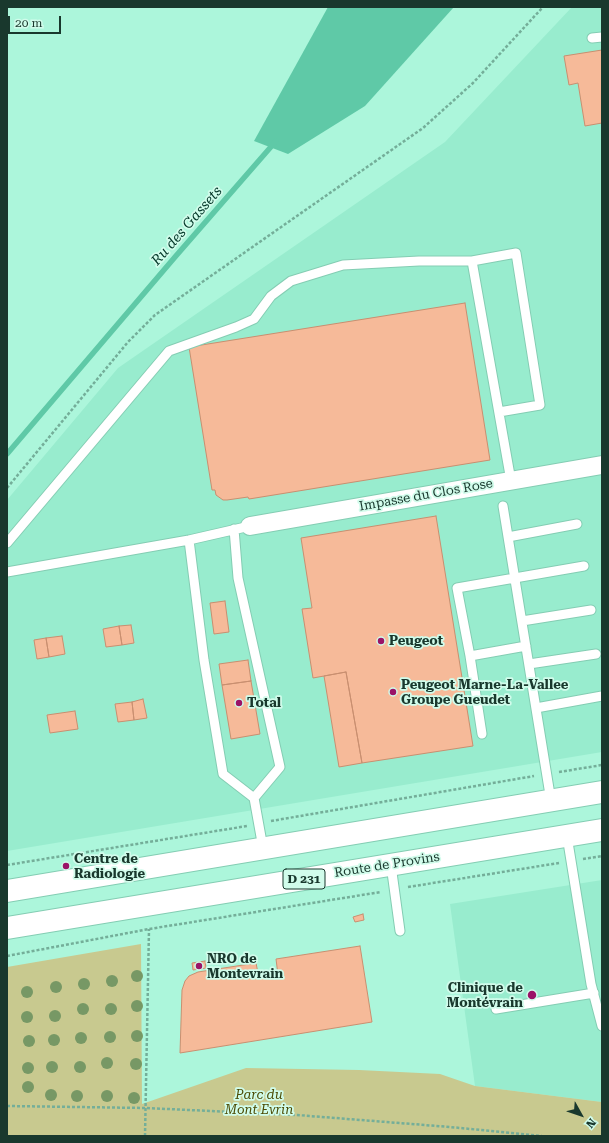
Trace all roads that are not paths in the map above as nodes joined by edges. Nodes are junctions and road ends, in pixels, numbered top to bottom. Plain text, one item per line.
1 (602, 37) edge
2 (592, 38) dead end
3 (472, 261) junction
4 (499, 412) junction
5 (602, 465) edge
6 (511, 481) junction
7 (503, 506) dead end
8 (577, 524) dead end
9 (242, 527) junction
10 (508, 537) junction
11 (189, 540) junction
12 (7, 543) edge
13 (584, 566) dead end
14 (7, 572) edge
15 (515, 578) junction
16 (591, 610) dead end
17 (522, 621) junction
18 (526, 646) junction
19 (596, 654) dead end
20 (470, 656) junction
21 (529, 664) junction
22 (602, 696) edge
23 (536, 708) junction
24 (482, 734) dead end
25 (602, 792) edge
26 (254, 798) junction
27 (551, 801) junction
28 (602, 830) edge
29 (566, 836) junction
30 (263, 850) junction
31 (391, 865) junction
32 (7, 891) edge
33 (7, 928) edge
34 (400, 931) dead end
35 (594, 993) junction
36 (496, 1009) dead end
37 (602, 1026) edge

1 - 2 lane
3 - 4 lane
3 - 4 lane
3 - 12 lane
4 - 6 lane
5 - 6 street, Impasse du Clos Rose
6 - 9 street, Impasse du Clos Rose
7 - 10 lane
8 - 10 lane
9 - 11 lane
9 - 26 lane
10 - 15 lane
11 - 14 lane
11 - 26 lane
13 - 15 lane
15 - 17 lane
15 - 20 lane
16 - 17 lane
17 - 18 lane
18 - 20 lane
18 - 21 lane
19 - 21 lane
20 - 24 lane
21 - 23 lane
22 - 23 lane
23 - 27 lane
25 - 27 main road
26 - 30 lane
27 - 30 main road
28 - 29 main road, Route de Provins / D 231
29 - 31 main road, Route de Provins / D 231
29 - 35 lane
30 - 32 main road
31 - 33 main road, Route de Provins / D 231
31 - 34 lane
35 - 36 lane
35 - 37 lane

